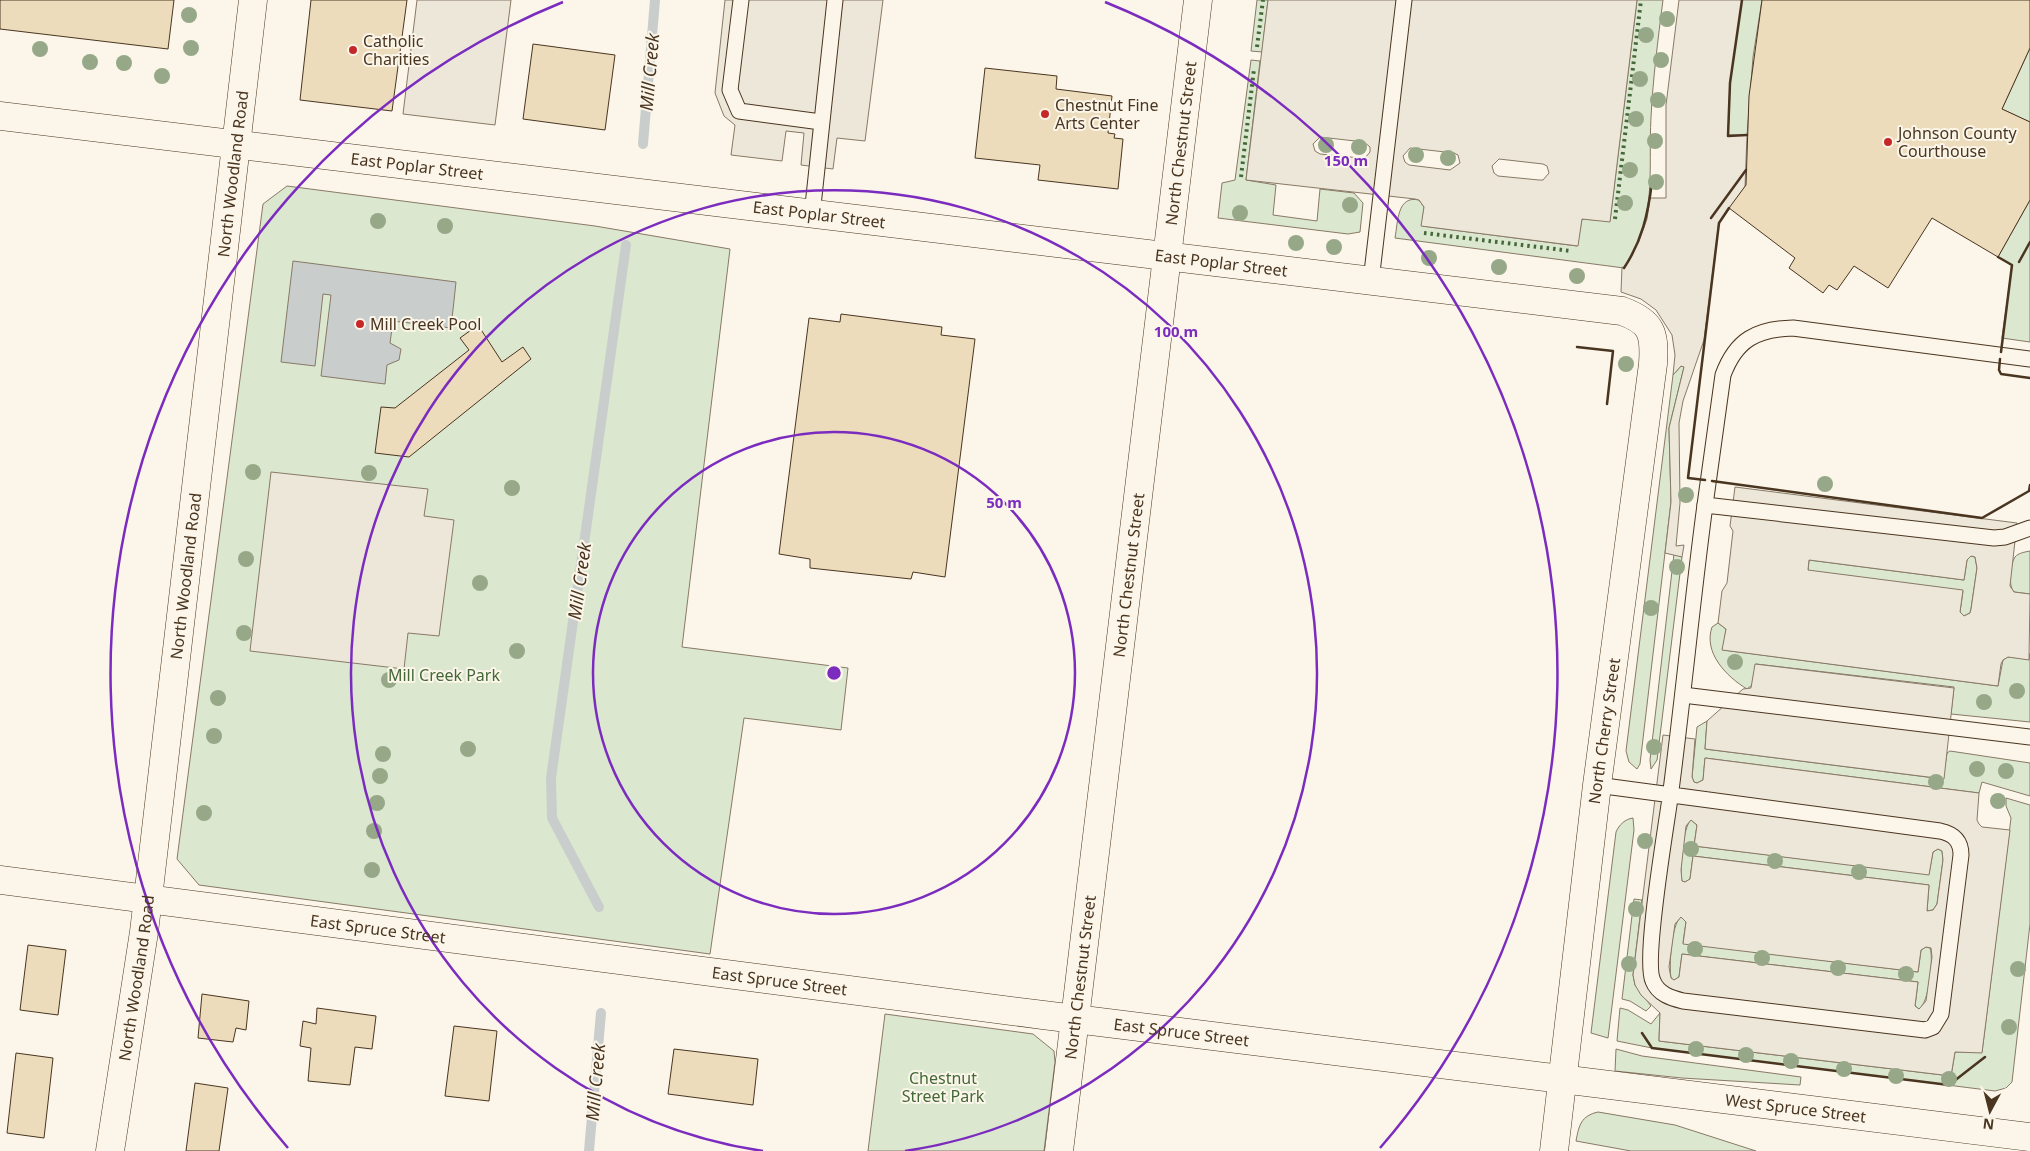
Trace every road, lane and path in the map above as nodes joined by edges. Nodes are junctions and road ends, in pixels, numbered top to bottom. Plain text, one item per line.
1 (253, 0) edge
2 (741, 0) edge
3 (835, 0) edge
4 (1198, 0) edge
5 (1404, 0) edge
6 (0, 116) edge
7 (821, 122) junction
8 (237, 146) junction
9 (812, 215) junction
10 (1168, 257) junction
11 (1371, 281) junction
12 (1638, 317) joint
13 (2030, 359) edge
14 (1705, 505) junction
15 (2030, 528) edge
16 (1683, 695) junction
17 (2030, 737) edge
18 (1596, 785) junction
19 (1671, 795) junction
20 (0, 880) edge
21 (148, 899) junction
22 (1075, 1019) junction
23 (1560, 1079) junction
24 (2030, 1137) edge
25 (110, 1151) edge
26 (1059, 1151) edge
27 (1554, 1151) edge

1 - 8 street, North Woodland Road
2 - 7 lane
3 - 7 lane
4 - 10 street, North Chestnut Street
5 - 11 lane
6 - 8 street, East Poplar Street
7 - 9 lane
8 - 9 street, East Poplar Street
8 - 21 street, North Woodland Road
9 - 10 street, East Poplar Street
10 - 11 street, East Poplar Street
10 - 22 street, North Chestnut Street
11 - 12 street, East Poplar Street
12 - 18 street, North Cherry Street
13 - 14 lane
14 - 15 lane
14 - 16 lane
16 - 17 lane
16 - 19 lane
18 - 19 lane
18 - 23 street, North Cherry Street
19 - 19 lane
20 - 21 street, East Spruce Street
21 - 22 street, East Spruce Street
21 - 25 street, North Woodland Road
22 - 23 street, East Spruce Street
22 - 26 street, North Chestnut Street
23 - 24 street, West Spruce Street
23 - 27 street, North Cherry Street

